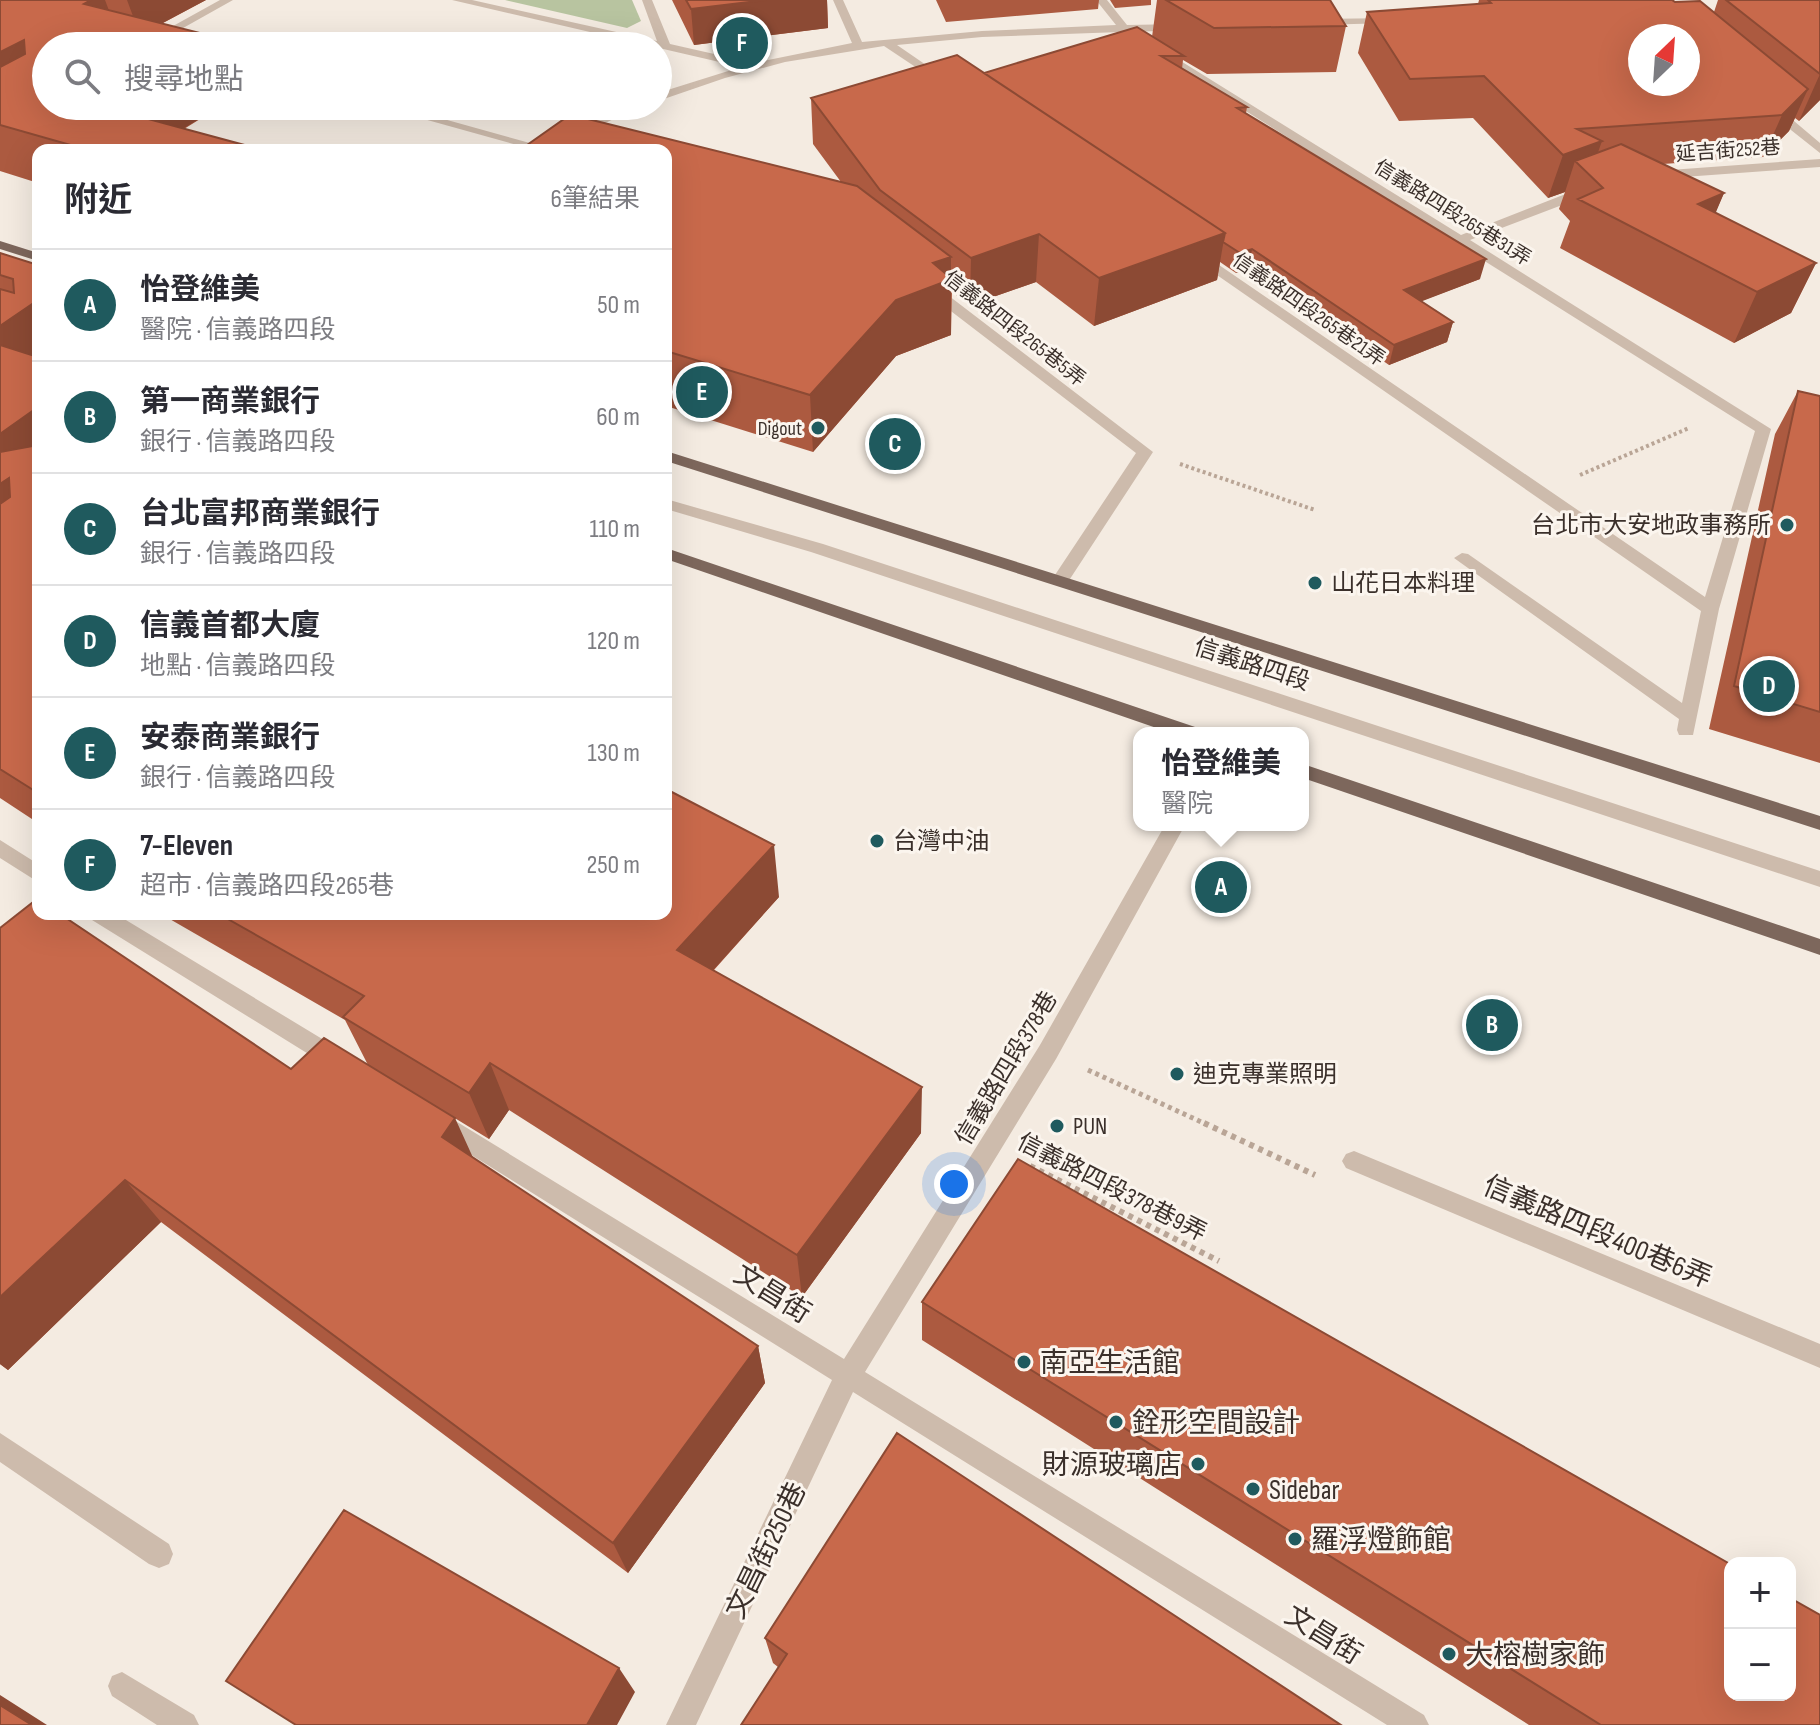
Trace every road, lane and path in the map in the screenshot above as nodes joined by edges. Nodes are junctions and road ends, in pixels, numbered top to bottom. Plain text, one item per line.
1 (228, 0) edge
2 (457, 0) edge
3 (647, 0) edge
4 (838, 0) edge
5 (1101, 0) edge
6 (1400, 20) edge
7 (1305, 23) edge
8 (1194, 26) dead end
9 (1121, 29) junction
10 (168, 32) edge
11 (602, 32) edge
12 (660, 32) edge
13 (885, 42) junction
14 (858, 45) junction
15 (672, 48) edge
16 (753, 66) junction
17 (950, 87) edge
18 (672, 92) edge
19 (1760, 99) edge
20 (436, 120) edge
21 (607, 120) edge
22 (526, 144) edge
23 (560, 144) edge
24 (1820, 149) edge
25 (1820, 163) edge
26 (1637, 176) edge
27 (1607, 183) edge
28 (1459, 240) junction
29 (0, 245) edge
30 (1186, 249) edge
31 (32, 255) edge
32 (923, 282) edge
33 (1733, 410) junction
34 (1145, 452) junction
35 (672, 458) edge
36 (1539, 492) junction
37 (672, 506) edge
38 (1315, 510) dead end
39 (672, 555) edge
40 (1462, 558) dead end
41 (1060, 581) junction
42 (1710, 609) junction
43 (1174, 727) edge
44 (1309, 773) edge
45 (1820, 823) edge
46 (1172, 831) edge
47 (0, 848) edge
48 (32, 870) edge
49 (1820, 879) edge
50 (109, 920) edge
51 (1820, 947) edge
52 (1048, 1052) junction
53 (353, 1070) edge
54 (420, 1111) edge
55 (989, 1146) junction
56 (1354, 1161) joint
57 (1219, 1261) dead end
58 (1820, 1356) edge
59 (848, 1375) junction
60 (0, 1446) edge
61 (159, 1554) dead end
62 (122, 1686) dead end
63 (184, 1725) edge
64 (681, 1725) edge
65 (1414, 1725) edge

1 - 10 street
2 - 11 street
3 - 12 street
4 - 14 street
5 - 9 street
6 - 7 street
8 - 9 street
9 - 13 street
9 - 28 street, 信義路四段265巷31弄
13 - 14 street
13 - 17 street
14 - 16 street
15 - 16 street
16 - 18 street
19 - 24 street
20 - 22 street
21 - 23 street
25 - 26 street, 延吉街252巷
27 - 28 street
28 - 33 street, 信義路四段265巷31弄
29 - 31 main road
30 - 36 street, 信義路四段265巷21弄
32 - 34 street, 信義路四段265巷5弄
33 - 36 path
33 - 42 street, 信義路四段265巷31弄
34 - 38 path
34 - 41 street
35 - 41 main road, 信義路四段
36 - 42 street, 信義路四段265巷21弄
37 - 49 street, 信義路四段
39 - 43 main road
40 - 42 street
41 - 45 main road, 信義路四段
44 - 51 main road
46 - 52 street, 信義路四段378巷
47 - 48 street
50 - 53 street
52 - 55 street, 信義路四段378巷
52 - 56 path
54 - 59 street, 文昌街
55 - 57 path, 信義路四段378巷9弄
55 - 59 street, 信義路四段378巷
56 - 58 street, 信義路四段400巷6弄
59 - 64 street, 文昌街250巷
59 - 65 street, 文昌街
60 - 61 street
62 - 63 street

